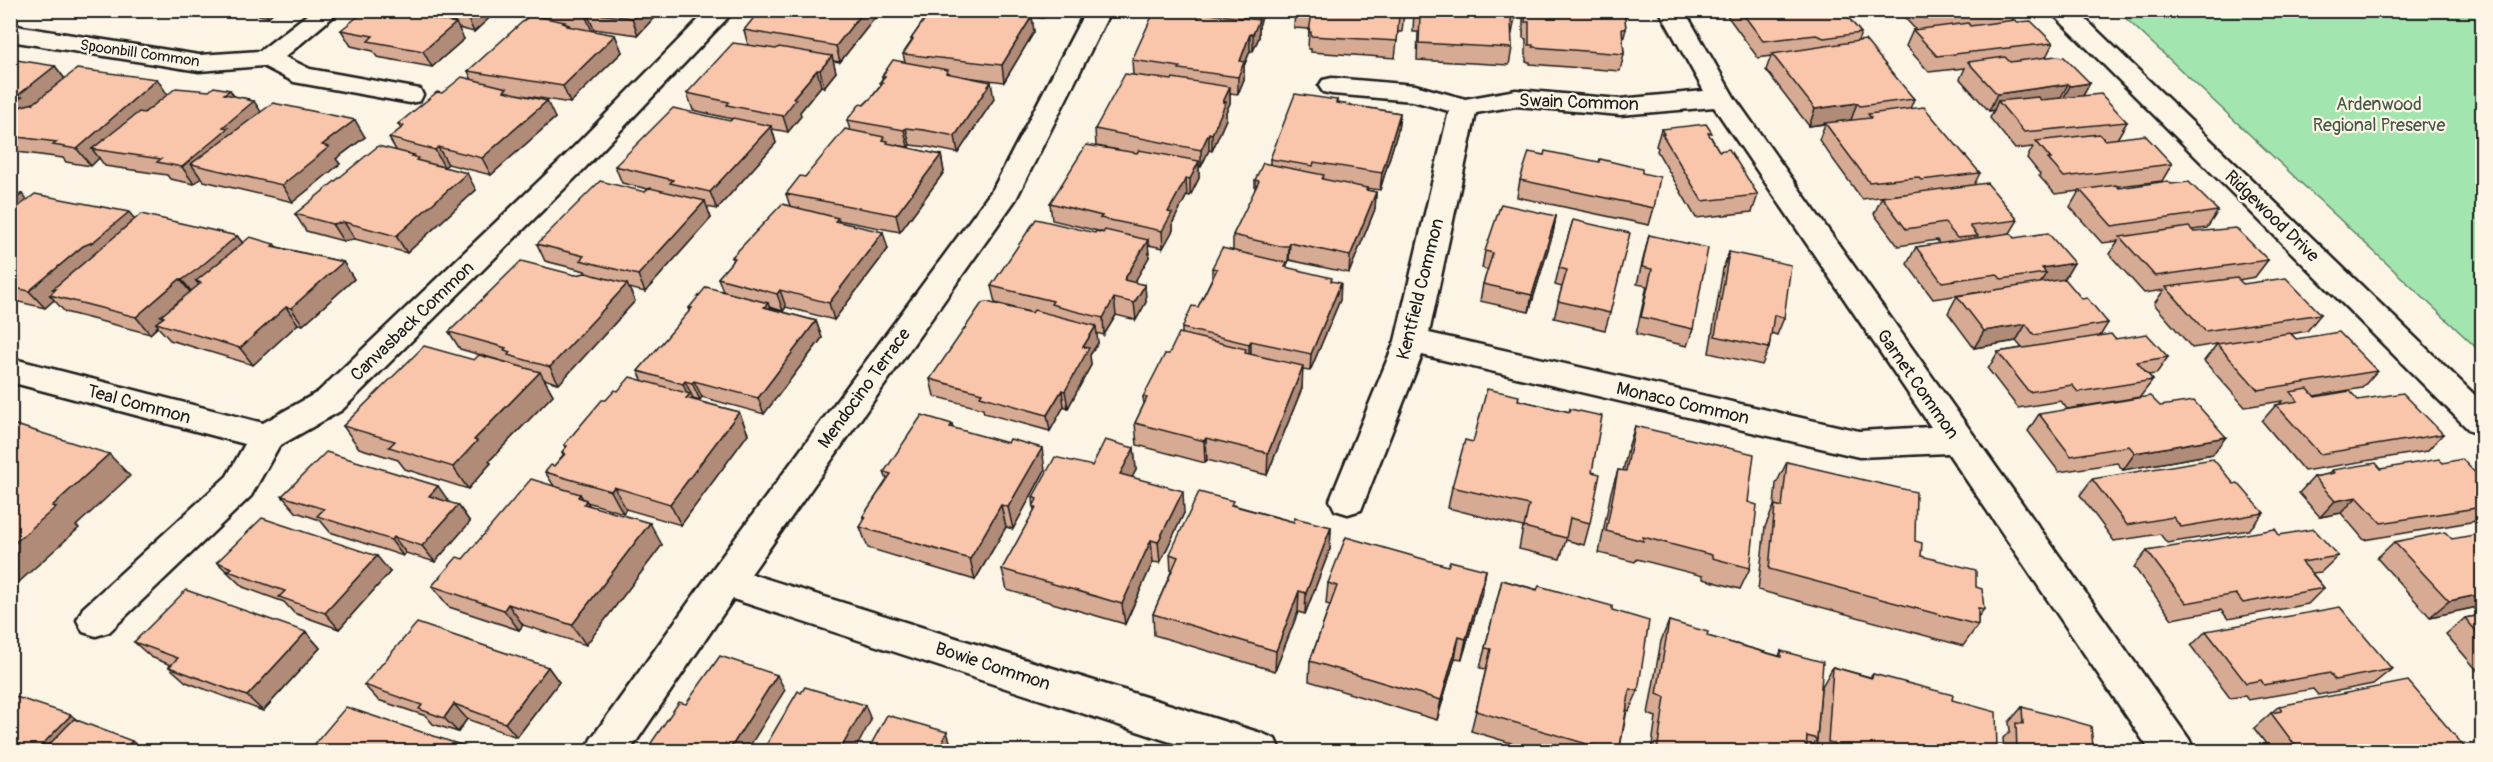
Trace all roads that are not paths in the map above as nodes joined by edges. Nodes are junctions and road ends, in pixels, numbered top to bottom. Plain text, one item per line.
1 (329, 10) edge
2 (723, 10) edge
3 (1100, 10) edge
4 (1671, 10) edge
5 (2061, 10) edge
6 (10, 31) edge
7 (267, 58) junction
8 (1332, 86) dead end
9 (410, 95) dead end
10 (1721, 98) junction
11 (1464, 106) junction
12 (1411, 340) junction
13 (10, 370) edge
14 (2482, 422) edge
15 (267, 437) junction
16 (1957, 439) junction
17 (1348, 500) dead end
18 (725, 581) junction
19 (96, 620) dead end
20 (605, 752) edge
21 (1261, 752) edge
22 (2175, 752) edge

1 - 7 street
2 - 15 street, Canvasback Common
3 - 18 street, Mendocino Terrace
4 - 10 street, Garnet Common
5 - 14 street, Ridgewood Drive
6 - 7 street, Spoonbill Common
7 - 9 street
8 - 11 street, Swain Common
10 - 11 street, Swain Common
10 - 16 street, Garnet Common
11 - 12 street, Kentfield Common
12 - 16 street, Monaco Common
12 - 17 street, Kentfield Common
13 - 15 street, Teal Common
15 - 19 street
16 - 22 street, Garnet Common
18 - 20 street, Mendocino Terrace
18 - 21 street, Bowie Common

